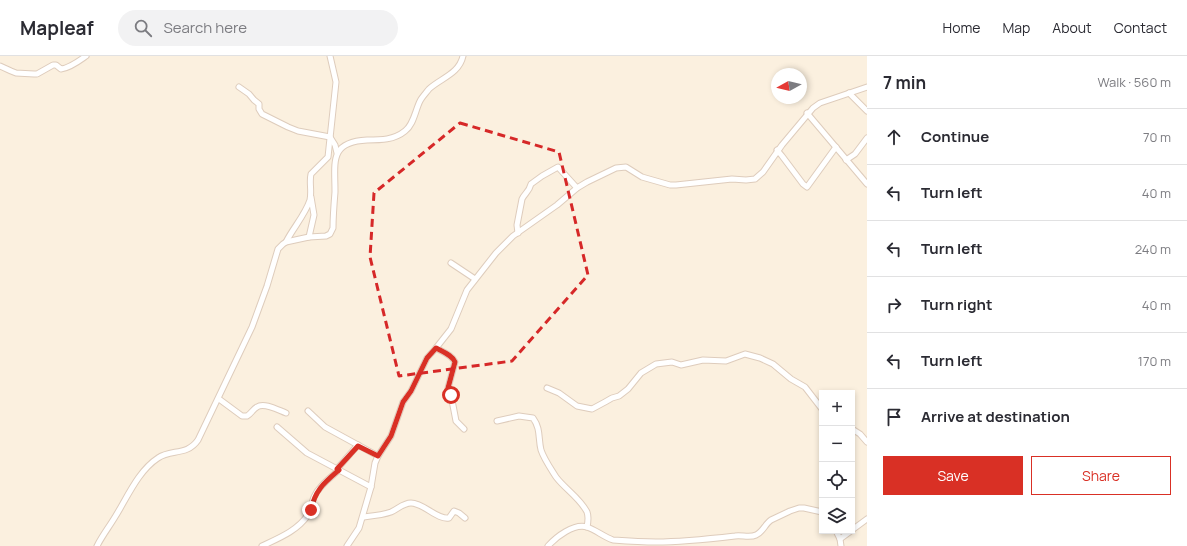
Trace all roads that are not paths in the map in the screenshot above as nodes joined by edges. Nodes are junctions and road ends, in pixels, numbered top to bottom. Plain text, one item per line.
1 (86, 56) edge
2 (330, 56) edge
3 (463, 56) edge
4 (0, 66) edge
5 (239, 87) dead end
6 (867, 87) edge
7 (849, 93) junction
8 (867, 111) edge
9 (807, 113) junction
10 (330, 137) junction
11 (867, 138) edge
12 (836, 147) junction
13 (777, 150) junction
14 (337, 153) junction
15 (846, 160) junction
16 (867, 184) edge
17 (577, 188) junction
18 (311, 194) junction
19 (518, 233) junction
20 (309, 237) junction
21 (286, 242) junction
22 (451, 263) dead end
23 (475, 279) junction
24 (436, 348) junction
25 (547, 388) dead end
26 (219, 399) junction
27 (819, 405) edge
28 (308, 411) dead end
29 (286, 413) dead end
30 (497, 421) dead end
31 (277, 427) dead end
32 (464, 429) dead end
33 (855, 430) edge
34 (867, 442) edge
35 (358, 446) junction
36 (378, 456) junction
37 (338, 470) junction
38 (371, 487) junction
39 (819, 511) edge
40 (363, 517) junction
41 (465, 518) dead end
42 (867, 519) edge
43 (587, 527) junction
44 (855, 528) edge
45 (838, 534) edge
46 (847, 534) edge
47 (840, 539) junction
48 (97, 546) edge
49 (262, 546) edge
50 (347, 546) edge
51 (548, 546) edge
52 (841, 546) edge

1 - 4 street
2 - 10 street
3 - 14 street
5 - 10 street
6 - 7 street
7 - 8 street
7 - 9 street
9 - 12 street
9 - 13 street
10 - 14 street
10 - 18 street
11 - 15 street
12 - 13 street
12 - 15 street
13 - 17 street
14 - 20 street
15 - 16 street
17 - 19 street
17 - 19 street
18 - 20 street
18 - 21 street
19 - 23 street
20 - 21 street
21 - 26 street
22 - 23 street
23 - 24 street
24 - 32 street
24 - 36 street
25 - 27 street
26 - 29 street
26 - 48 street
28 - 35 street
30 - 43 street
31 - 37 street
33 - 34 street
35 - 36 street
35 - 37 street
36 - 38 street
37 - 38 street
37 - 49 street
38 - 40 street
39 - 43 street
40 - 41 street
40 - 50 street
42 - 44 street
43 - 51 street
45 - 47 street
46 - 47 street
47 - 52 street

